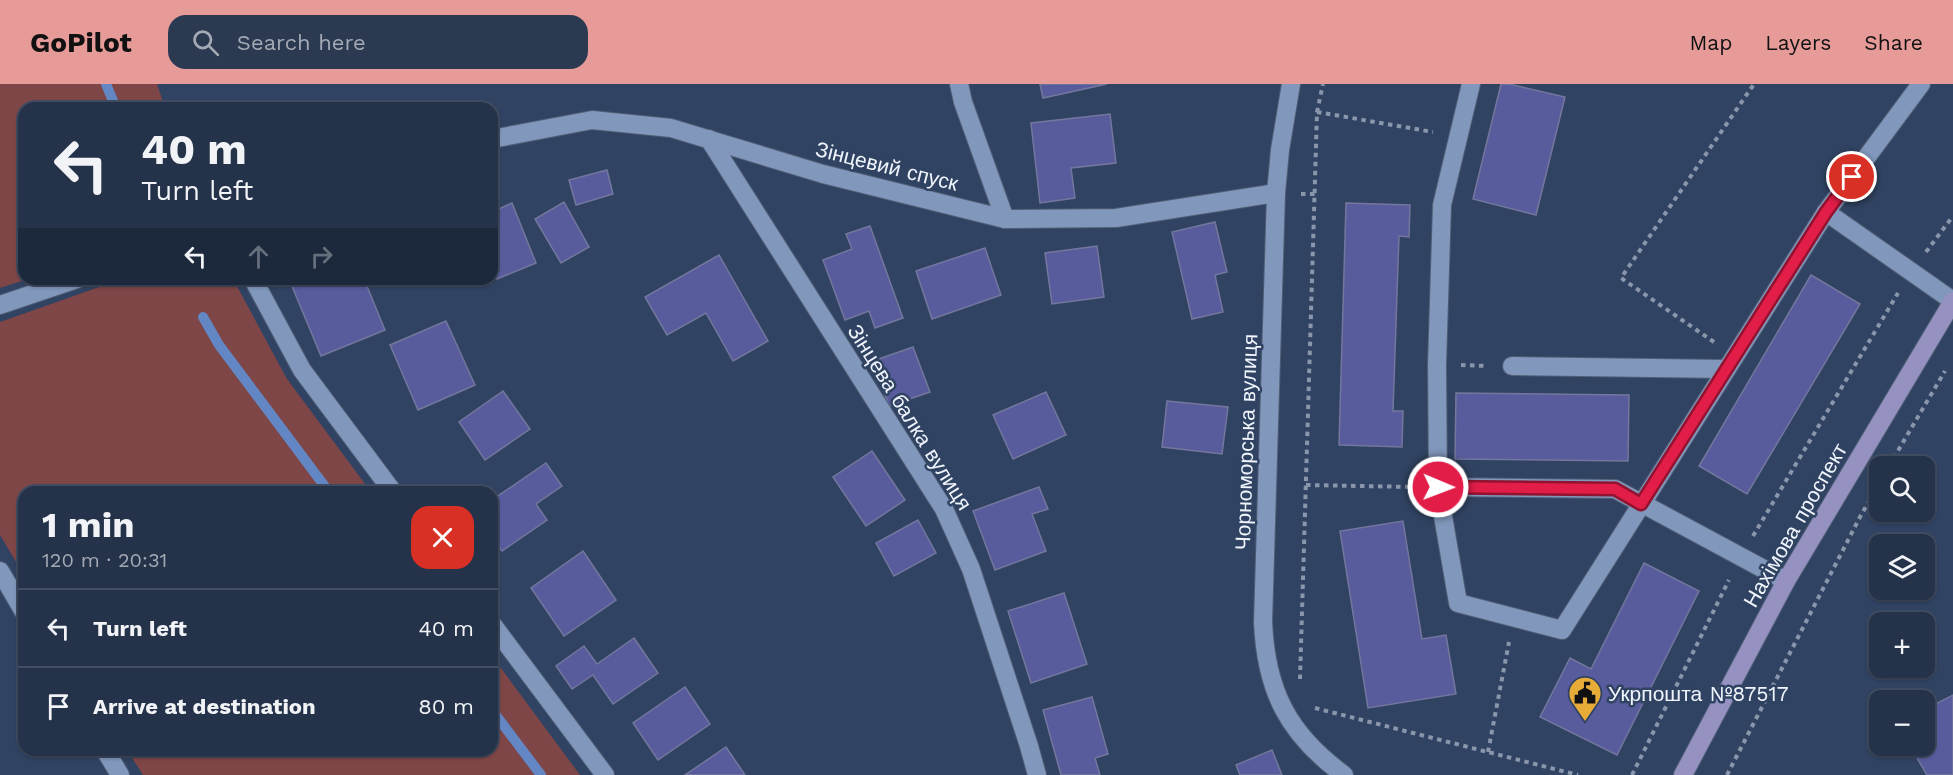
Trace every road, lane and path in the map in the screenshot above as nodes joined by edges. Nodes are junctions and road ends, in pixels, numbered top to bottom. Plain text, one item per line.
1 (959, 84) edge
2 (1291, 84) edge
3 (1323, 84) edge
4 (1471, 84) edge
5 (1754, 84) edge
6 (1922, 84) edge
7 (1317, 112) junction
8 (1459, 136) junction
9 (498, 138) edge
10 (709, 139) junction
11 (1276, 194) junction
12 (1826, 212) junction
13 (1953, 216) edge
14 (1005, 219) junction
15 (1911, 271) junction
16 (59, 285) edge
17 (256, 285) edge
18 (1953, 301) edge
19 (0, 305) edge
20 (1731, 363) junction
21 (1437, 365) junction
22 (1512, 366) joint
23 (1947, 367) dead end
24 (1895, 456) edge
25 (1306, 485) junction
26 (389, 486) edge
27 (1438, 487) junction
28 (1869, 502) edge
29 (1641, 504) junction
30 (1741, 556) junction
31 (0, 572) edge
32 (1786, 581) junction
33 (18, 602) edge
34 (1514, 617) junction
35 (498, 632) edge
36 (1300, 681) dead end
37 (1311, 707) dead end
38 (1488, 752) junction
39 (109, 756) edge
40 (120, 775) edge
41 (605, 775) edge
42 (1037, 775) edge
43 (1344, 775) edge
44 (1578, 775) edge
45 (1632, 775) edge
46 (1683, 775) edge
47 (1727, 775) edge

1 - 14 street
2 - 11 street, Чорноморська вулиця
3 - 7 path
4 - 8 street
5 - 20 path
6 - 12 street
7 - 8 path
7 - 25 path
8 - 21 street
9 - 10 street, Зінцевий спуск
10 - 14 street, Зінцевий спуск
10 - 42 street, Зінцева балка вулиця
11 - 14 street, Зінцевий спуск
11 - 43 street, Чорноморська вулиця
12 - 15 street
12 - 20 street
13 - 15 path
15 - 18 street
15 - 30 path
16 - 19 street
17 - 26 street
18 - 32 main road, Нахімова проспект
20 - 22 street
20 - 29 street
21 - 22 path
21 - 27 street
23 - 24 path
25 - 27 path
25 - 36 path
27 - 29 street
27 - 34 street
28 - 47 path
29 - 30 street
29 - 34 street
30 - 32 street
30 - 45 path
31 - 33 street
32 - 46 main road, Нахімова проспект
34 - 38 path
35 - 41 street
37 - 38 path
38 - 44 path
39 - 40 street

